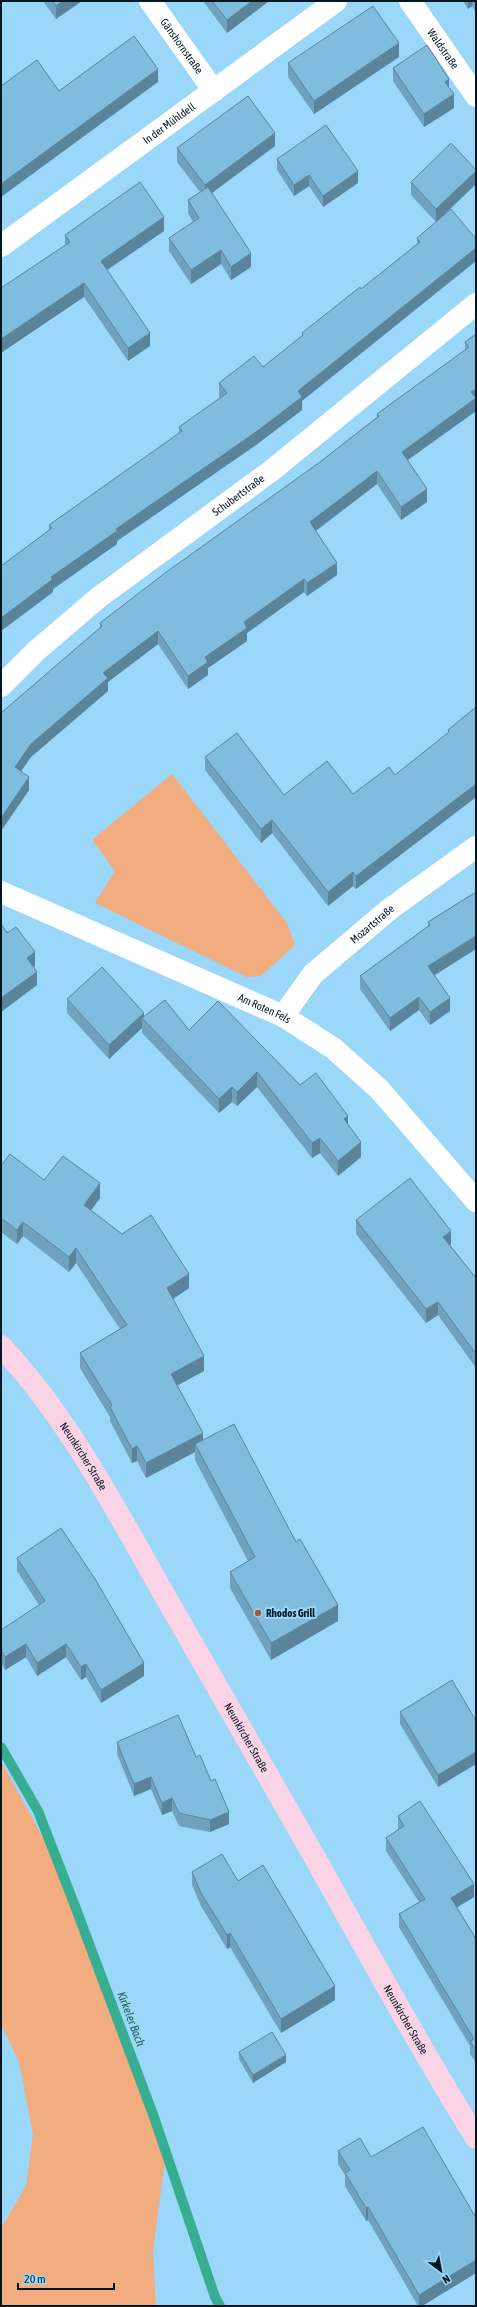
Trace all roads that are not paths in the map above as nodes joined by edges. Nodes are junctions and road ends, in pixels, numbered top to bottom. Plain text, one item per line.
1 (150, 1) edge
2 (336, 1) edge
3 (410, 1) edge
4 (214, 91) junction
5 (476, 96) edge
6 (1, 246) edge
7 (476, 304) edge
8 (1, 686) edge
9 (476, 847) edge
10 (1, 892) edge
11 (283, 1016) junction
12 (476, 1201) edge
13 (1, 1346) edge
14 (476, 2138) edge

1 - 4 street, Gänshornstraße
2 - 4 street, In der Mühldell
3 - 5 street, Waldstraße
4 - 6 street, In der Mühldell
7 - 8 street, Schubertstraße
9 - 11 street, Mozartstraße
10 - 11 street, Am Roten Fels
11 - 12 street, Am Roten Fels
13 - 14 main road, Neunkircher Straße

